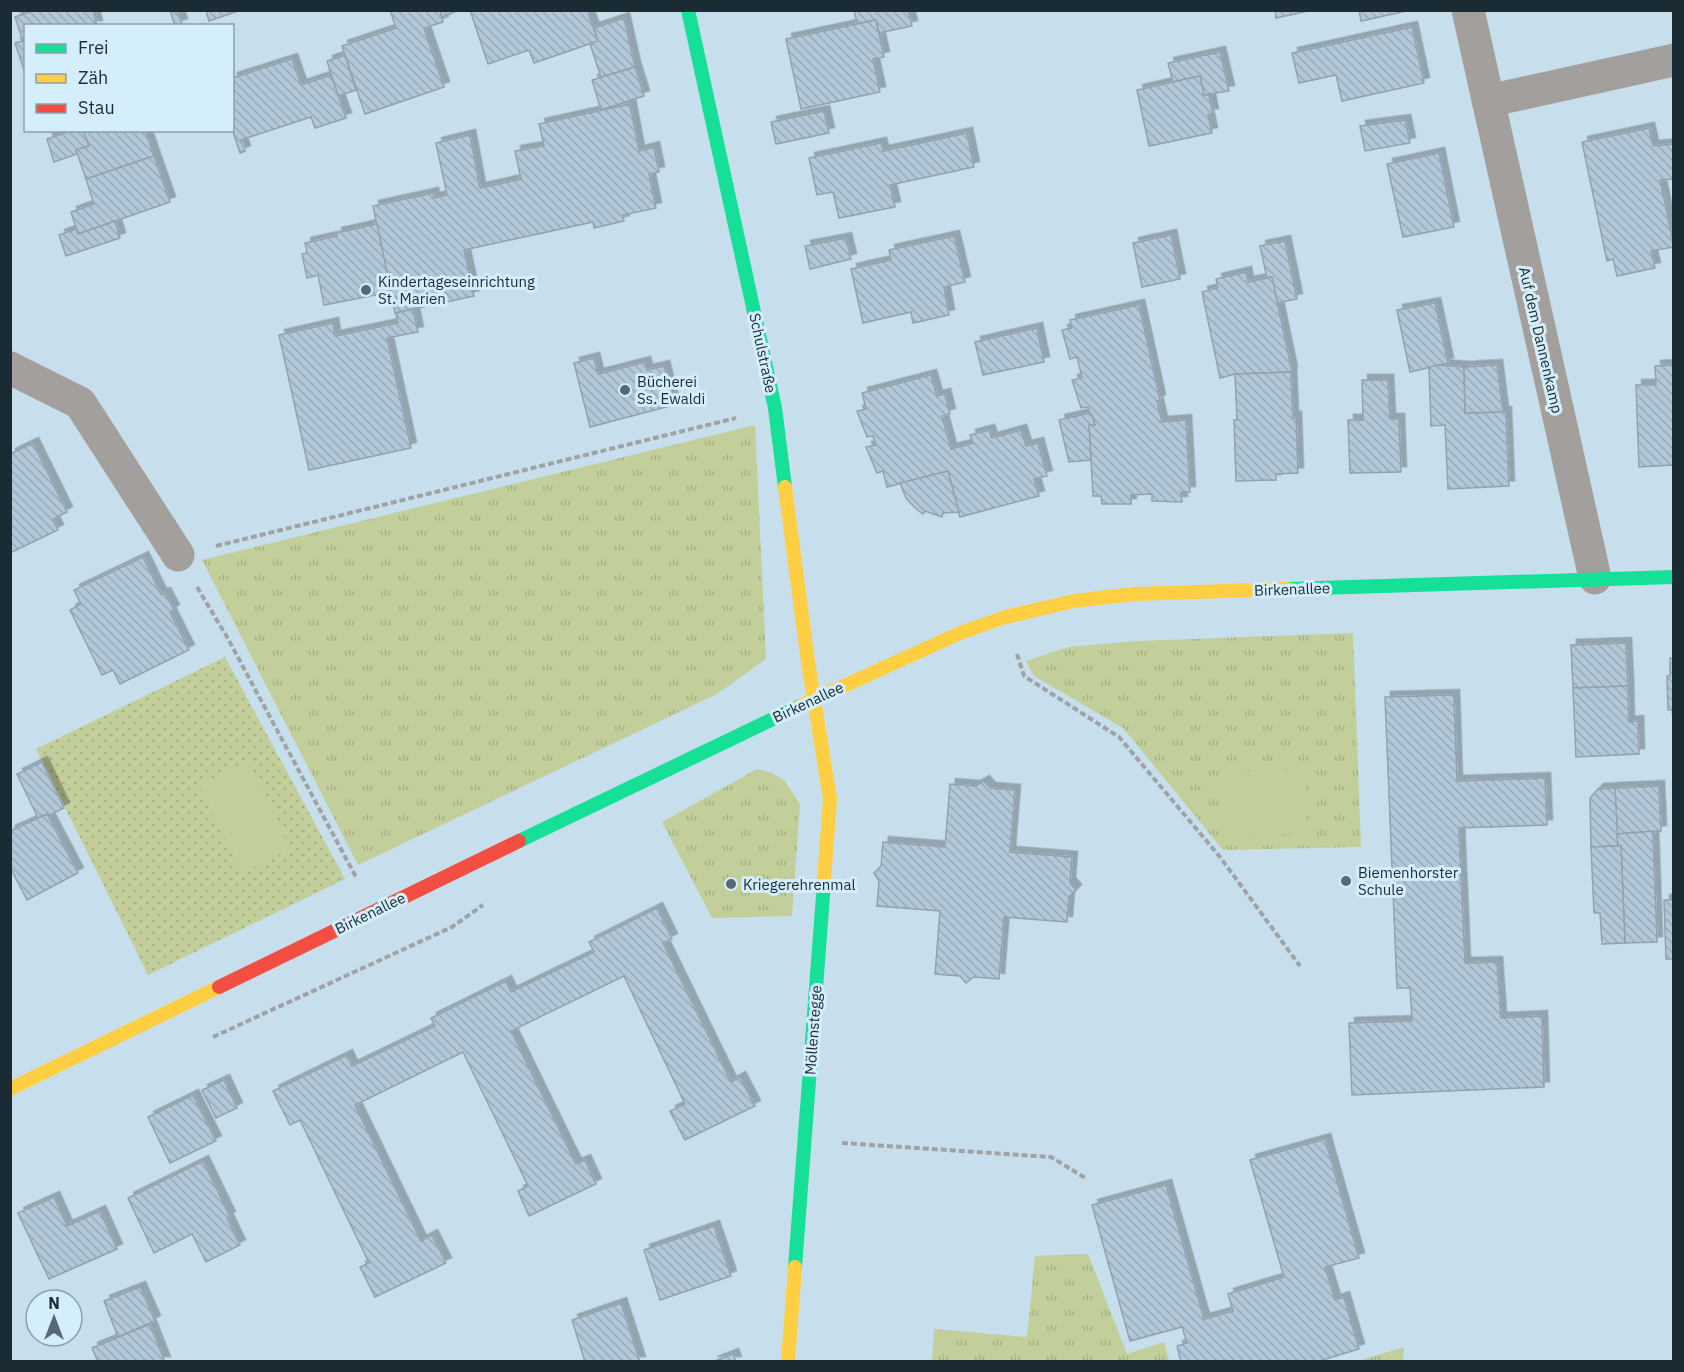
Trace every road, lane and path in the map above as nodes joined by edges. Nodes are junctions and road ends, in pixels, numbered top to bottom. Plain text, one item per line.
1 (688, 10) edge
2 (1468, 10) edge
3 (1674, 60) edge
4 (1488, 101) junction
5 (10, 368) edge
6 (775, 408) junction
7 (177, 555) junction
8 (1674, 577) edge
9 (1595, 578) junction
10 (1014, 644) dead end
11 (814, 699) junction
12 (358, 879) dead end
13 (1300, 966) dead end
14 (10, 1089) edge
15 (804, 1140) junction
16 (1087, 1179) dead end
17 (788, 1362) edge

1 - 6 street, Schulstraße
2 - 4 street, Auf dem Dannenkamp
3 - 4 street
4 - 9 street, Auf dem Dannenkamp
5 - 7 street
6 - 7 path
6 - 11 street, Schulstraße
7 - 12 path
8 - 9 street, Birkenallee
9 - 11 street, Birkenallee
10 - 13 path
11 - 14 street, Birkenallee
11 - 15 street, Möllenstegge
15 - 16 path
15 - 17 street, Möllenstegge

